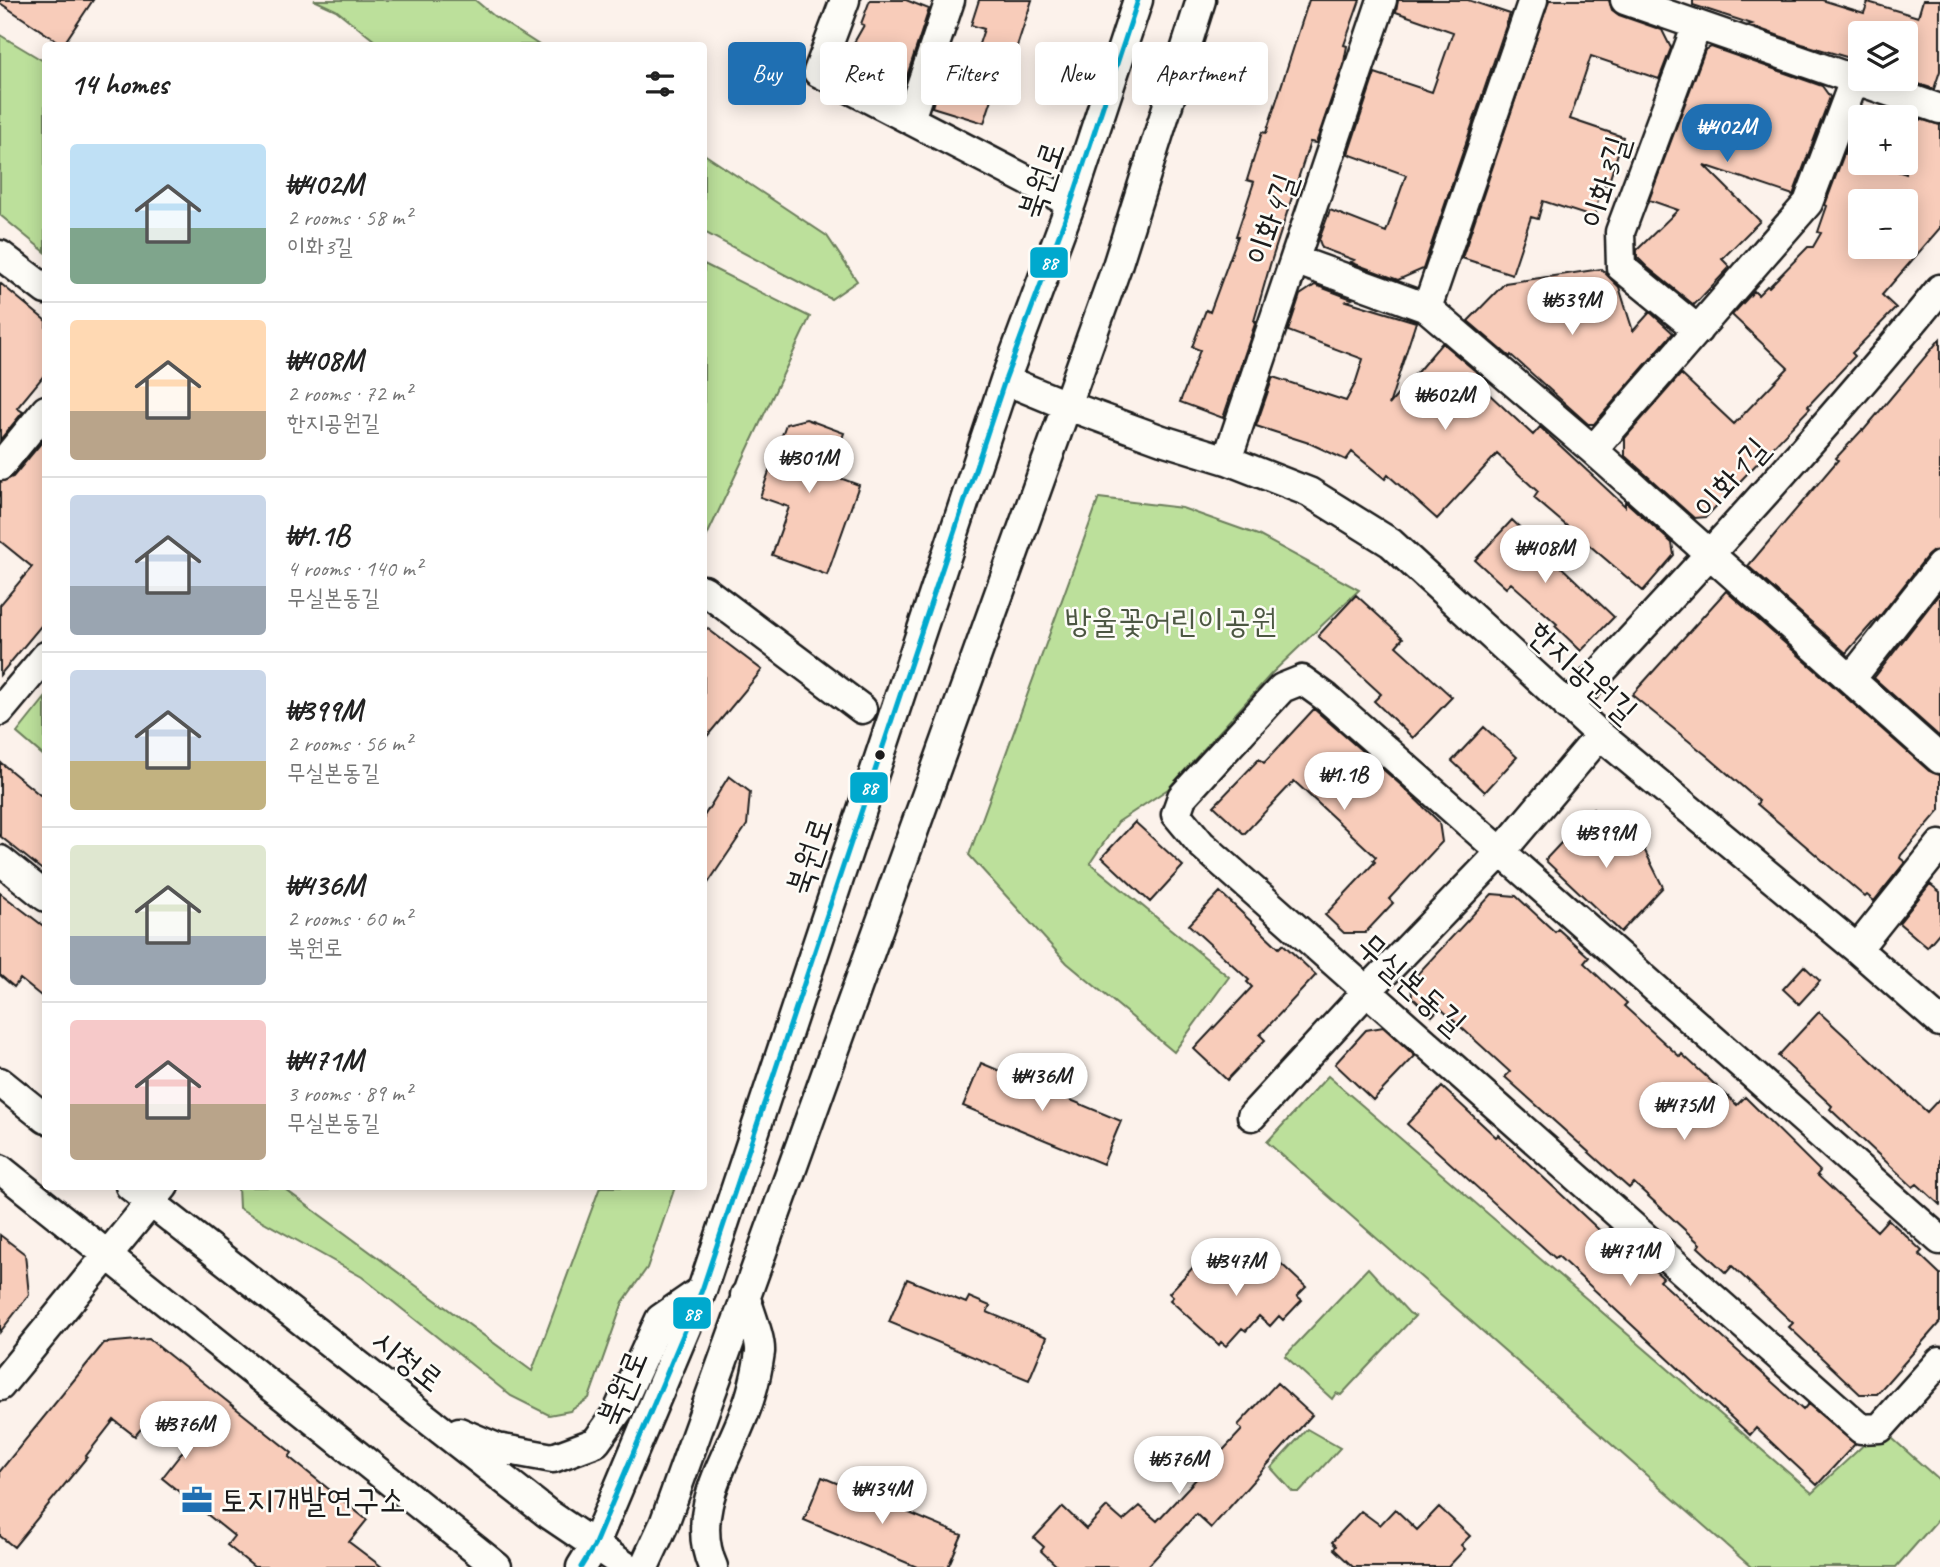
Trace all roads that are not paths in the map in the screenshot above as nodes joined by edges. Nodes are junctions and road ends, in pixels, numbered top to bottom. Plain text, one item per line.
1 (845, 0) edge
2 (950, 0) edge
3 (1138, 0) edge
4 (1201, 0) edge
5 (1382, 0) edge
6 (1533, 0) edge
7 (1625, 0) edge
8 (1697, 25) junction
9 (1848, 75) edge
10 (1851, 91) edge
11 (1891, 91) edge
12 (1940, 109) edge
13 (910, 120) junction
14 (1072, 203) junction
15 (0, 255) edge
16 (1294, 260) junction
17 (42, 287) edge
18 (1940, 289) edge
19 (1427, 308) junction
20 (1698, 330) junction
21 (1005, 380) junction
22 (1066, 405) junction
23 (42, 415) edge
24 (1593, 450) junction
25 (1227, 460) junction
26 (0, 466) edge
27 (1711, 553) junction
28 (1940, 566) edge
29 (707, 592) edge
30 (42, 661) edge
31 (1851, 679) junction
32 (1569, 707) junction
33 (862, 709) dead end
34 (0, 711) edge
35 (1600, 735) junction
36 (1940, 759) edge
37 (1940, 845) edge
38 (1501, 852) junction
39 (0, 860) edge
40 (42, 894) edge
41 (1857, 949) junction
42 (1367, 992) junction
43 (1940, 1022) edge
44 (0, 1082) edge
45 (42, 1116) edge
46 (1252, 1116) dead end
47 (0, 1169) edge
48 (148, 1192) edge
49 (1940, 1240) edge
50 (107, 1257) junction
51 (702, 1290) junction
52 (745, 1295) junction
53 (1940, 1361) edge
54 (0, 1386) edge
55 (423, 1416) junction
56 (587, 1556) edge
57 (498, 1567) edge
58 (627, 1567) edge
59 (644, 1567) edge
60 (713, 1567) edge

1 - 13 street
2 - 13 street
3 - 14 street, 북원로
4 - 22 street
5 - 16 street, 이화4길
6 - 19 street
7 - 8 street
8 - 9 street
8 - 20 street, 이화3길
10 - 20 street
11 - 12 street
13 - 14 street
14 - 21 street, 북원로
15 - 17 street
16 - 19 street
16 - 25 street, 이화4길
18 - 27 street, 이화1길
19 - 24 street
20 - 24 street
21 - 22 street, 한지공원길
21 - 51 street, 북원로
22 - 25 street, 한지공원길
22 - 52 street
23 - 26 street
24 - 27 street
25 - 32 street, 한지공원길
27 - 31 street
27 - 32 street, 이화1길
28 - 31 street
29 - 33 street
30 - 34 street
31 - 36 street
32 - 35 street, 한지공원길
35 - 38 street
35 - 41 street, 한지공원길
37 - 41 street
38 - 42 street
38 - 42 street, 무실본동길
38 - 49 street, 무실본동길
39 - 40 street
41 - 43 street, 한지공원길
42 - 46 street
42 - 53 street, 무실본동길
44 - 45 street
47 - 50 street
48 - 50 street
48 - 55 street, 시청로
50 - 54 street
50 - 57 street
51 - 55 street
51 - 56 street, 북원로
52 - 59 street
52 - 60 street
55 - 56 street, 시청로
56 - 58 street, 시청로

